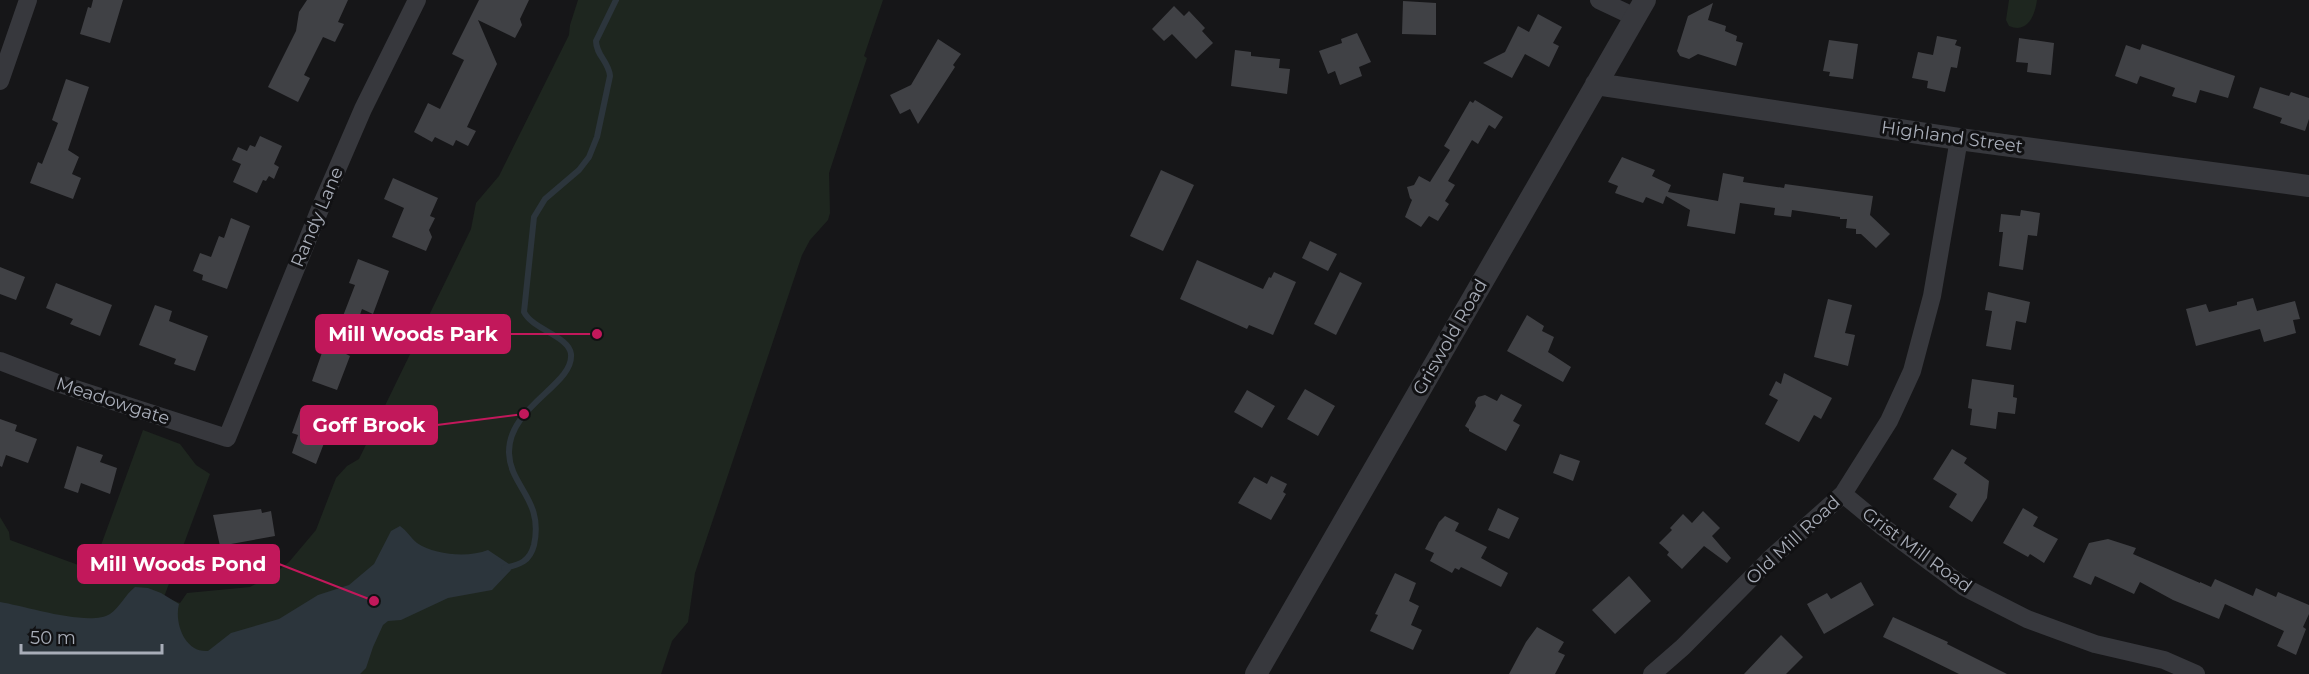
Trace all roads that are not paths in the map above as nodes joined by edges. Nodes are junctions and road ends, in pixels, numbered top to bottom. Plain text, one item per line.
1 (28, 0) edge
2 (417, 0) edge
3 (1599, 0) edge
4 (1640, 8) edge
5 (0, 81) edge
6 (1596, 84) junction
7 (1959, 138) junction
8 (2309, 186) edge
9 (0, 361) edge
10 (227, 438) joint
11 (1843, 494) junction
12 (1256, 674) edge
13 (1652, 674) edge
14 (2196, 674) edge

1 - 5 street
2 - 10 street, Randy Lane
3 - 4 street
4 - 6 street, Griswold Road
6 - 7 street, Highland Street
6 - 12 street, Griswold Road
7 - 8 street, Highland Street
7 - 11 street, Old Mill Road
9 - 10 street, Meadowgate
11 - 13 street, Old Mill Road
11 - 14 street, Grist Mill Road

